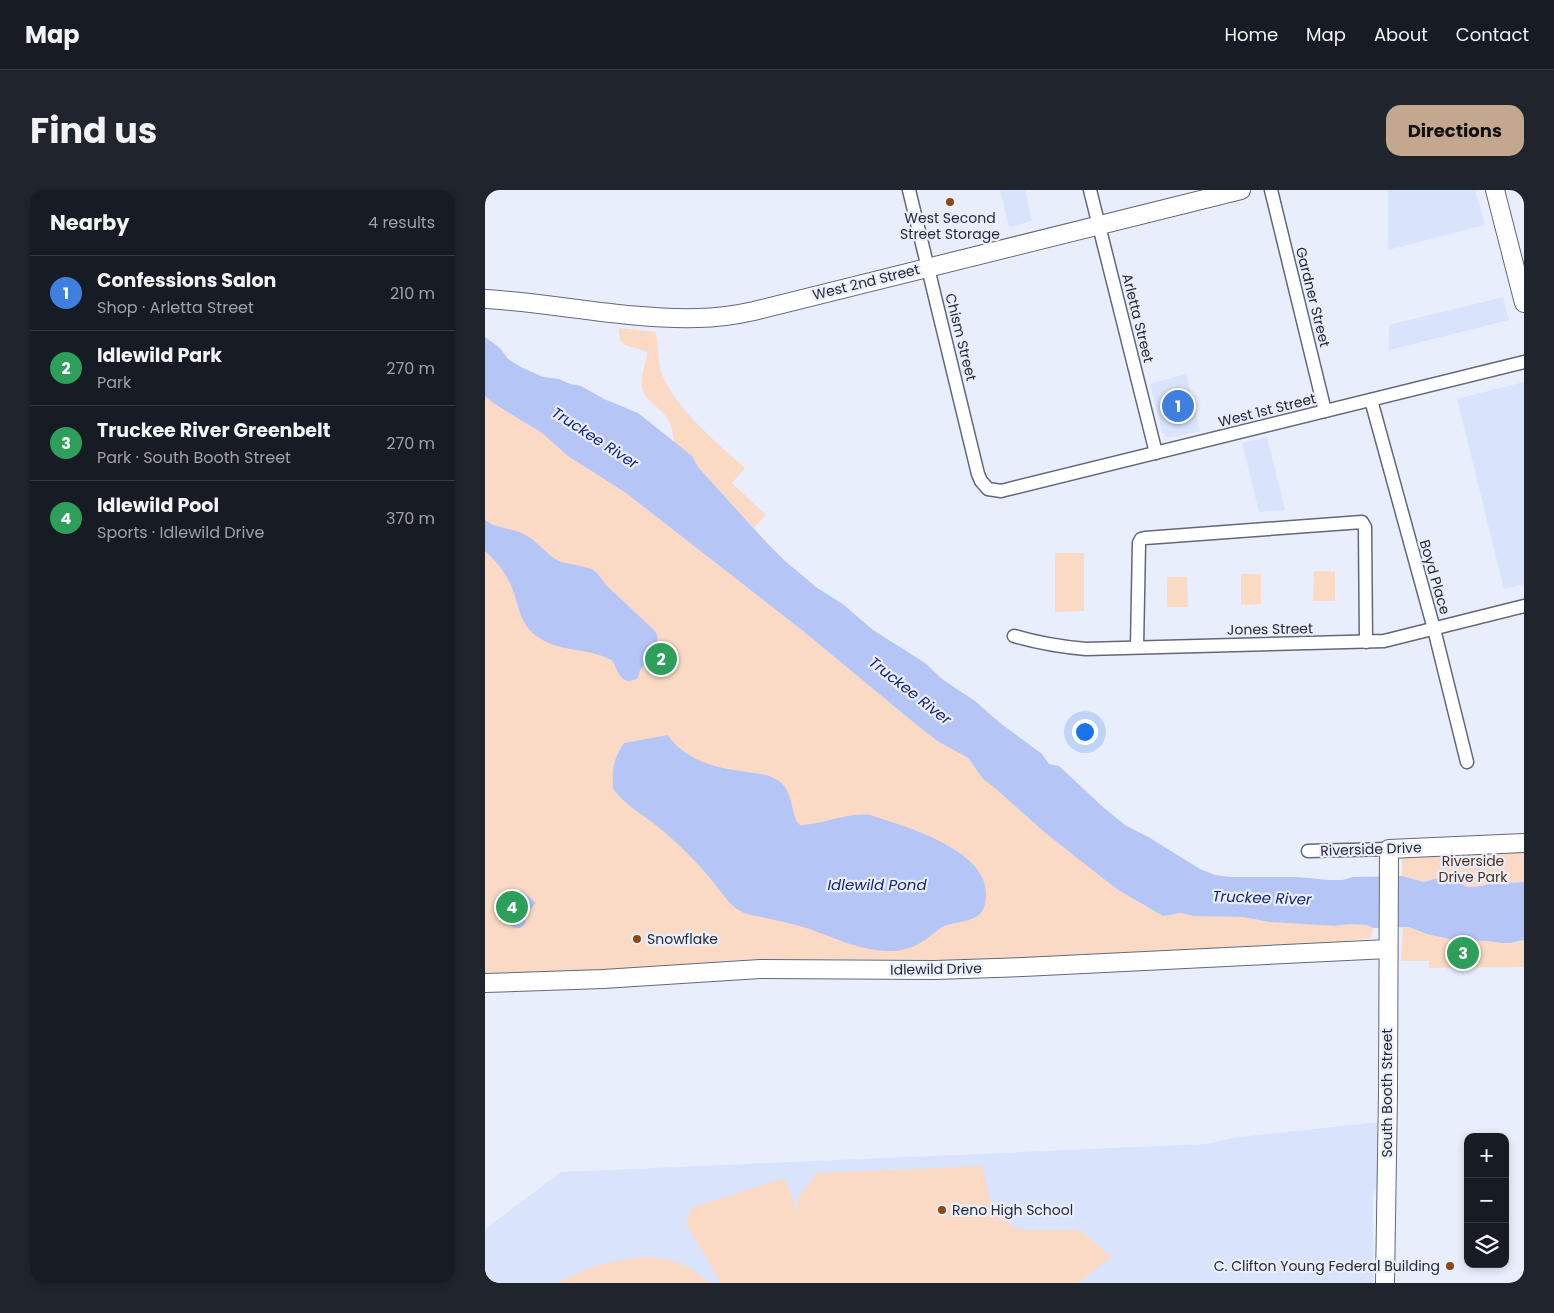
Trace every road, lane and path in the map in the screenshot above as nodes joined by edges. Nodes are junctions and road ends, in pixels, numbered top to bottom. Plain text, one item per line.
1 (909, 190) edge
2 (1090, 190) edge
3 (1241, 190) edge
4 (1271, 190) edge
5 (1495, 190) edge
6 (1099, 225) junction
7 (928, 267) junction
8 (485, 299) edge
9 (1524, 303) edge
10 (1524, 362) edge
11 (1371, 400) junction
12 (1325, 411) junction
13 (1156, 453) junction
14 (988, 489) joint
15 (1524, 606) edge
16 (1435, 629) junction
17 (1014, 636) dead end
18 (1366, 642) junction
19 (1137, 647) junction
20 (1467, 762) dead end
21 (1524, 843) edge
22 (1308, 851) dead end
23 (1389, 855) junction
24 (1388, 944) junction
25 (485, 983) edge
26 (1385, 1283) edge

1 - 7 street, Chism Street
2 - 6 street, Arletta Street
3 - 6 street, West 2nd Street
4 - 12 street, Gardner Street
5 - 9 street
6 - 7 street, West 2nd Street
6 - 13 street, Arletta Street
7 - 8 street, West 2nd Street
7 - 14 street, Chism Street
10 - 11 street, West 1st Street
11 - 12 street, West 1st Street
11 - 16 street, Boyd Place
12 - 13 street, West 1st Street
13 - 14 street, West 1st Street
15 - 16 street, Jones Street
16 - 18 street, Jones Street
16 - 20 street, Boyd Place
17 - 19 street, Jones Street
18 - 19 street, Jones Street
18 - 19 street
21 - 23 street, Riverside Drive
22 - 23 street, Riverside Drive
23 - 24 street, South Booth Street
24 - 25 street, Idlewild Drive
24 - 26 street, South Booth Street

